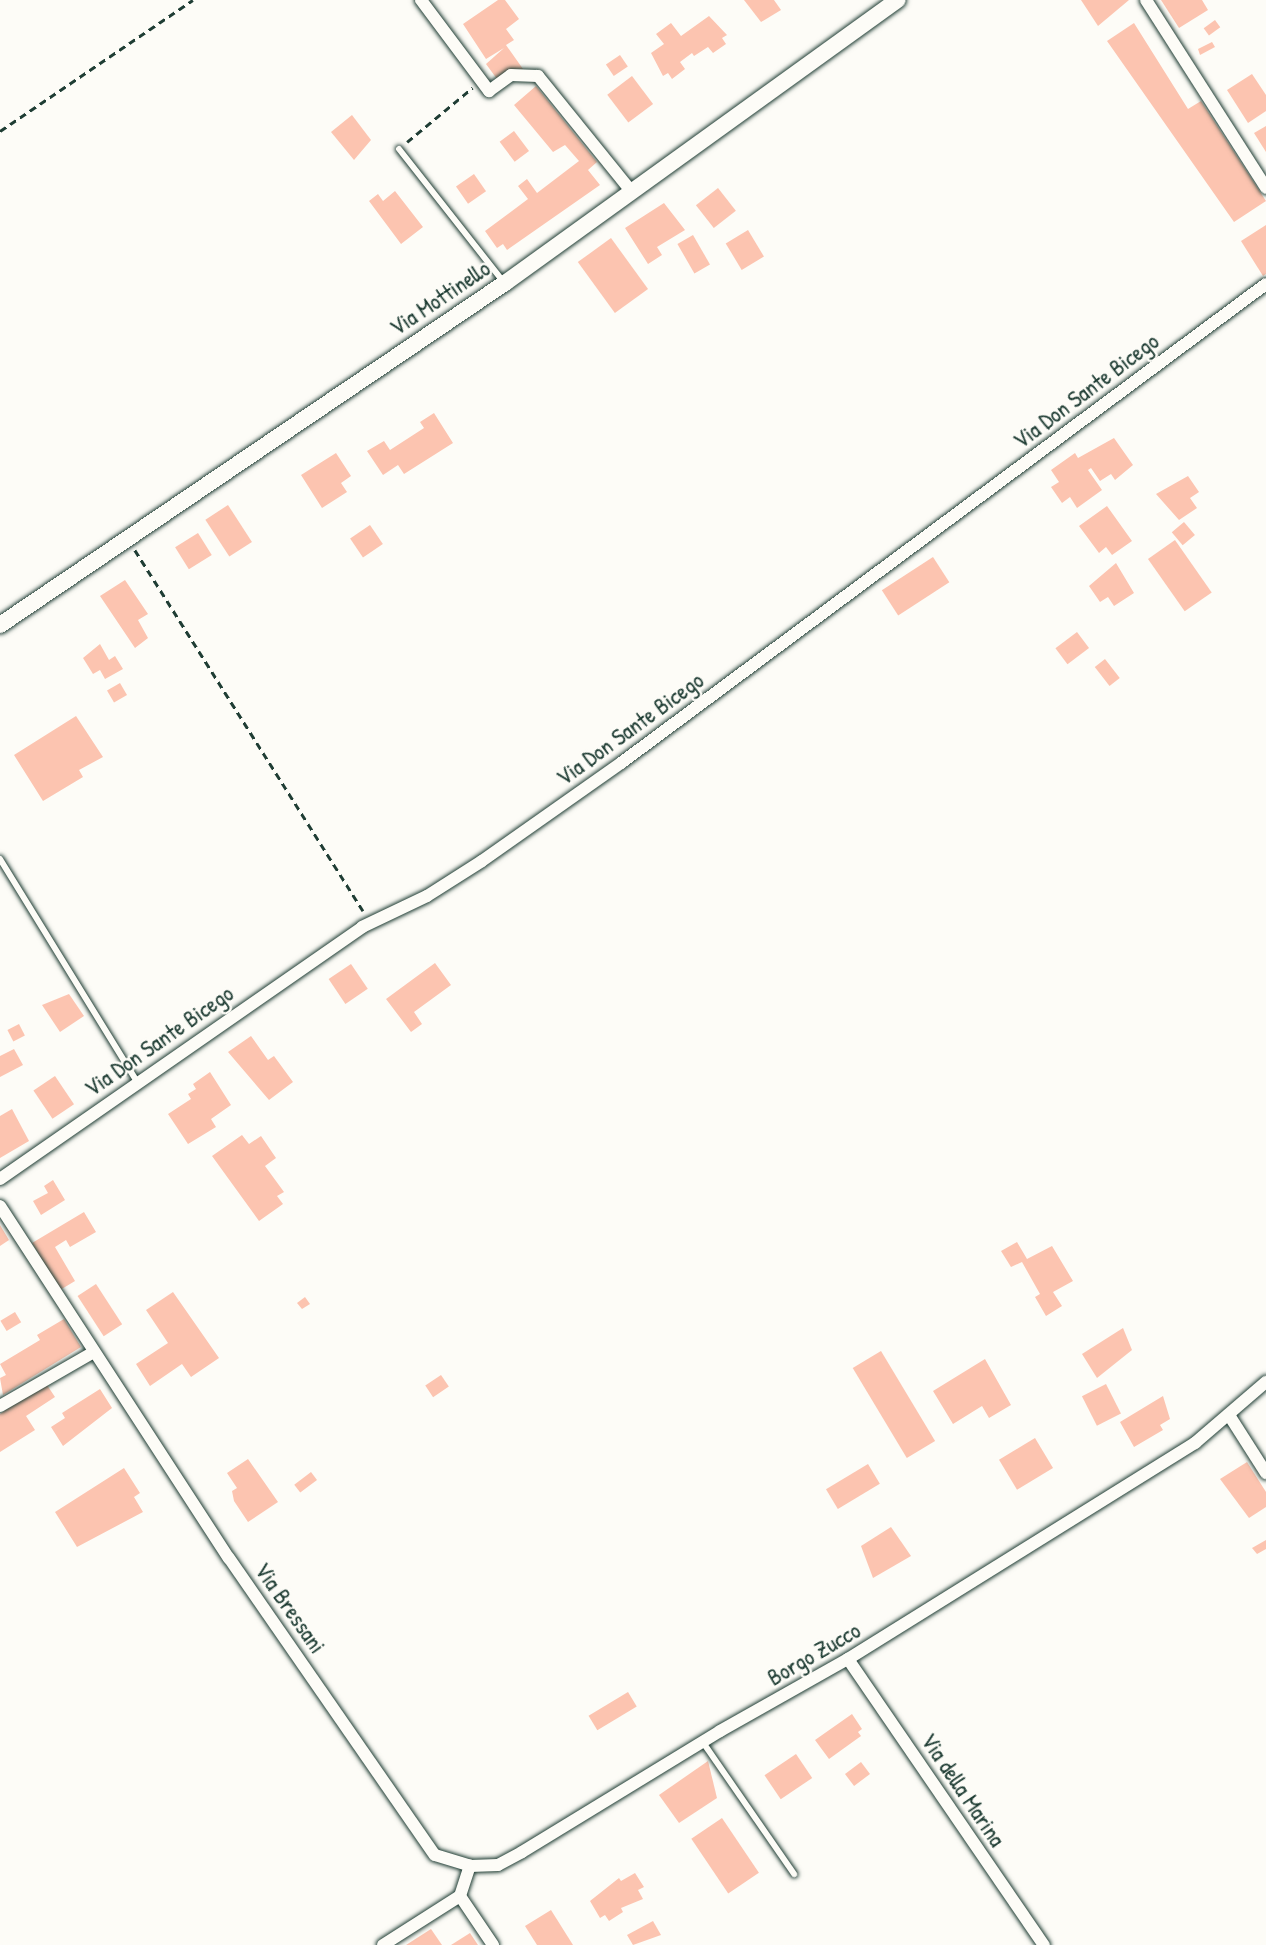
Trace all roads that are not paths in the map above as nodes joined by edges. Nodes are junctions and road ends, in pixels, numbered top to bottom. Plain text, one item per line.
1 (421, 0) edge
2 (898, 0) edge
3 (1146, 0) edge
4 (398, 149) road end
5 (1266, 188) edge
6 (631, 191) junction
7 (505, 283) junction
8 (1266, 284) edge
9 (0, 625) edge
10 (0, 859) edge
11 (137, 1082) junction
12 (0, 1179) edge
13 (0, 1206) edge
14 (94, 1352) junction
15 (1266, 1382) edge
16 (0, 1406) edge
17 (1229, 1415) junction
18 (1266, 1474) edge
19 (848, 1659) junction
20 (702, 1741) junction
21 (470, 1866) junction
22 (794, 1874) dead end
23 (460, 1896) junction
24 (383, 1945) edge
25 (493, 1945) edge
26 (1044, 1945) edge

1 - 6 street
2 - 6 street, Via Mottinello
3 - 5 street
4 - 7 lane
6 - 7 street, Via Mottinello
7 - 9 street, Via Mottinello
8 - 11 street, Via Don Sante Bicego
10 - 11 lane
11 - 12 street, Via Don Sante Bicego
13 - 14 street, Via Bressani
14 - 16 street
14 - 21 street, Via Bressani
15 - 17 street, Borgo Zucco
17 - 18 street
17 - 19 street, Borgo Zucco
19 - 20 street, Borgo Zucco
19 - 26 street, Via della Marina
20 - 21 street, Borgo Zucco
20 - 22 lane
21 - 23 street
23 - 24 street
23 - 25 street

